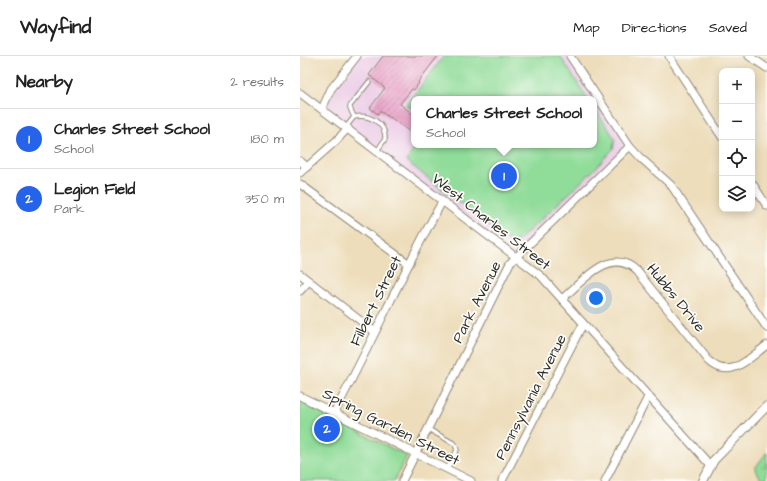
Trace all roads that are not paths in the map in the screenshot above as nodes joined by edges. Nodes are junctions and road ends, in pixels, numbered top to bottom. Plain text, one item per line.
1 (357, 56) edge
2 (570, 56) edge
3 (669, 56) edge
4 (749, 56) edge
5 (767, 68) edge
6 (369, 82) dead end
7 (300, 93) edge
8 (597, 96) edge
9 (597, 96) edge
10 (322, 108) junction
11 (354, 117) junction
12 (347, 128) junction
13 (719, 132) edge
14 (630, 146) junction
15 (377, 151) junction
16 (300, 160) edge
17 (307, 167) junction
18 (300, 173) edge
19 (300, 184) edge
20 (755, 188) edge
21 (442, 202) junction
22 (767, 206) edge
23 (516, 256) junction
24 (409, 264) junction
25 (300, 274) edge
26 (309, 282) junction
27 (300, 291) edge
28 (562, 299) junction
29 (583, 324) junction
30 (767, 328) edge
31 (375, 332) junction
32 (767, 345) edge
33 (300, 396) edge
34 (648, 397) junction
35 (767, 406) edge
36 (334, 413) junction
37 (428, 429) junction
38 (416, 454) junction
39 (710, 465) junction
40 (447, 469) junction
41 (402, 481) edge
42 (471, 481) edge
43 (502, 481) edge
44 (604, 481) edge
45 (703, 481) edge

1 - 10 street
2 - 8 street
3 - 13 street
4 - 5 street
6 - 11 lane
7 - 10 street, West Charles Street
9 - 14 street
10 - 12 street, West Charles Street
11 - 12 lane
11 - 15 lane
12 - 15 street, West Charles Street
12 - 17 street
14 - 23 street, Park Avenue
14 - 30 street
15 - 21 street, West Charles Street
16 - 17 street
17 - 18 street
19 - 24 street
20 - 22 street
21 - 23 street, West Charles Street
21 - 24 street, Filbert Street
23 - 28 street, West Charles Street
23 - 37 street, Park Avenue
24 - 31 street, Filbert Street
25 - 26 street
26 - 27 street
26 - 31 street
28 - 29 street, West Charles Street
28 - 32 street, Hubbs Drive
29 - 34 street, West Charles Street
29 - 43 street, Pennsylvania Avenue
31 - 36 street, Filbert Street
33 - 36 street, Spring Garden Street
34 - 39 street, West Charles Street
34 - 44 street
35 - 39 street
36 - 38 street, Spring Garden Street
37 - 38 street, Park Avenue
37 - 40 lane
38 - 40 street, Spring Garden Street
38 - 41 street, Park Avenue
39 - 45 street
40 - 42 street, Spring Garden Street

